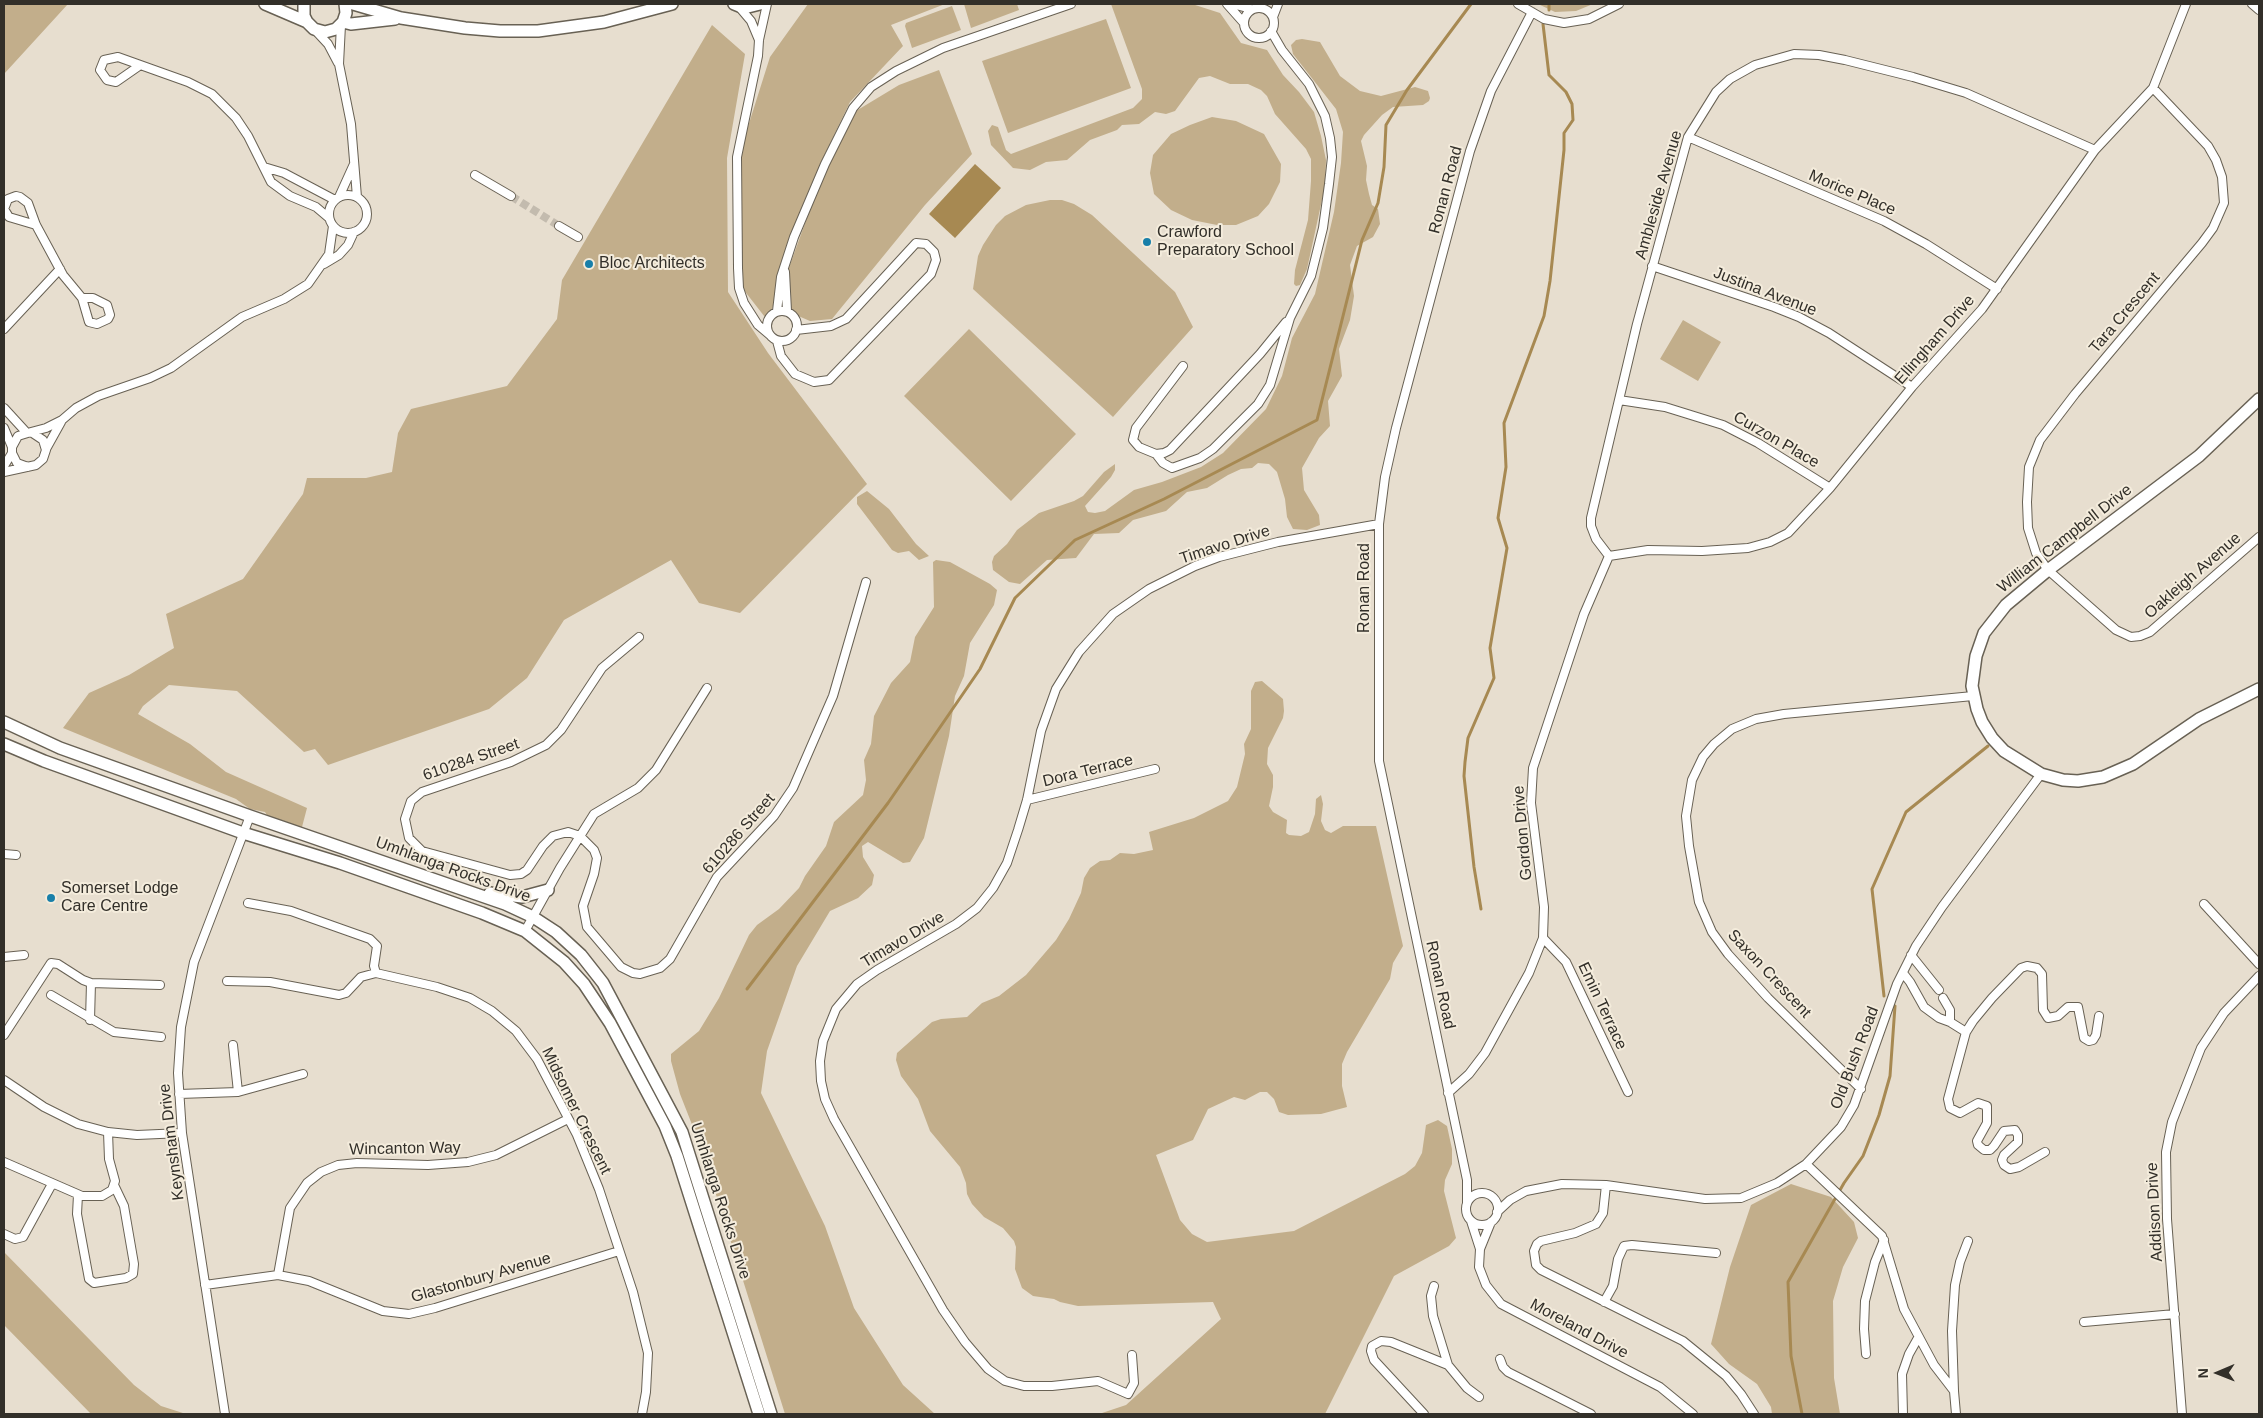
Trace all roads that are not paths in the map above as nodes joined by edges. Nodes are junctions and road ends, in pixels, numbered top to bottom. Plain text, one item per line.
1 (265, 4) edge
2 (304, 4) edge
3 (345, 4) edge
4 (353, 4) edge
5 (672, 4) edge
6 (760, 4) edge
7 (767, 4) edge
8 (1071, 4) edge
9 (1227, 4) edge
10 (1232, 4) edge
11 (1278, 4) edge
12 (1518, 4) edge
13 (1619, 4) edge
14 (2186, 4) edge
15 (2252, 4) edge
16 (736, 5) edge
17 (1264, 6) edge
18 (1251, 9) junction
19 (2259, 10) edge
20 (1532, 12) junction
21 (1273, 17) junction
22 (401, 18) junction
23 (1243, 22) junction
24 (342, 24) junction
25 (310, 25) junction
26 (1272, 31) junction
27 (1263, 38) junction
28 (759, 40) junction
29 (1282, 50) junction
30 (339, 64) junction
31 (139, 66) junction
32 (2153, 88) junction
33 (1688, 136) junction
34 (2095, 150) junction
35 (355, 162) junction
36 (264, 167) junction
37 (475, 175) dead end
38 (511, 196) tunnel mouth
39 (357, 198) junction
40 (337, 199) junction
41 (331, 222) junction
42 (36, 224) junction
43 (559, 226) tunnel mouth
44 (354, 232) junction
45 (578, 238) dead end
46 (323, 265) junction
47 (1652, 266) junction
48 (784, 268) junction
49 (60, 269) junction
50 (1997, 289) junction
51 (82, 298) dead end
52 (777, 311) junction
53 (787, 311) junction
54 (750, 312) junction
55 (1290, 318) junction
56 (768, 321) junction
57 (796, 321) junction
58 (817, 328) junction
59 (4, 329) edge
60 (796, 330) junction
61 (774, 338) junction
62 (1183, 366) dead end
63 (1912, 387) junction
64 (2259, 399) edge
65 (1619, 400) junction
66 (4, 408) edge
67 (62, 420) junction
68 (4, 428) edge
69 (29, 432) junction
70 (12, 450) junction
71 (46, 450) junction
72 (1156, 454) junction
73 (4, 466) edge
74 (28, 467) junction
75 (4, 472) edge
76 (1830, 488) junction
77 (1379, 524) junction
78 (2259, 537) edge
79 (1609, 556) junction
80 (2048, 570) junction
81 (866, 582) dead end
82 (639, 637) dead end
83 (707, 688) dead end
84 (2259, 689) edge
85 (1973, 696) junction
86 (4, 722) edge
87 (4, 744) edge
88 (1155, 769) dead end
89 (2041, 774) junction
90 (1027, 800) junction
91 (250, 816) junction
92 (243, 833) junction
93 (580, 836) junction
94 (4, 854) edge
95 (16, 855) dead end
96 (458, 887) junction
97 (548, 890) junction
98 (248, 903) dead end
99 (2204, 904) dead end
100 (533, 917) junction
101 (525, 931) junction
102 (1543, 938) junction
103 (24, 954) dead end
104 (1911, 955) junction
105 (4, 957) edge
106 (2259, 964) edge
107 (376, 973) junction
108 (1903, 973) junction
109 (2259, 976) edge
110 (227, 981) dead end
111 (91, 983) junction
112 (160, 985) dead end
113 (51, 995) dead end
114 (2099, 1016) dead end
115 (90, 1020) junction
116 (1950, 1022) junction
117 (1966, 1032) junction
118 (4, 1035) edge
119 (161, 1037) dead end
120 (233, 1045) dead end
121 (303, 1074) dead end
122 (4, 1080) edge
123 (1861, 1089) junction
124 (238, 1092) junction
125 (1628, 1092) dead end
126 (1448, 1093) junction
127 (179, 1094) junction
128 (568, 1119) junction
129 (108, 1132) junction
130 (182, 1133) junction
131 (2046, 1152) dead end
132 (4, 1162) edge
133 (1806, 1164) junction
134 (14, 1167) junction
135 (4, 1172) edge
136 (1467, 1180) junction
137 (52, 1184) junction
138 (114, 1185) junction
139 (1606, 1185) junction
140 (1478, 1194) junction
141 (78, 1195) junction
142 (1492, 1197) junction
143 (1510, 1200) junction
144 (1467, 1203) junction
145 (1497, 1212) junction
146 (1470, 1220) junction
147 (1491, 1222) junction
148 (4, 1234) edge
149 (1884, 1240) junction
150 (1968, 1242) dead end
151 (1480, 1249) junction
152 (619, 1251) junction
153 (1716, 1253) dead end
154 (278, 1275) junction
155 (205, 1285) junction
156 (1434, 1286) dead end
157 (1604, 1302) junction
158 (2175, 1314) junction
159 (2084, 1322) dead end
160 (1918, 1338) junction
161 (1866, 1354) dead end
162 (1132, 1355) dead end
163 (1500, 1359) dead end
164 (1448, 1365) junction
165 (1954, 1391) junction
166 (1479, 1397) dead end
167 (225, 1414) edge
168 (642, 1414) edge
169 (759, 1414) edge
170 (771, 1414) edge
171 (1424, 1414) edge
172 (1591, 1414) edge
173 (1693, 1414) edge
174 (1754, 1414) edge
175 (1903, 1414) edge
176 (1956, 1414) edge
177 (2182, 1414) edge

1 - 25 main road
2 - 25 main road
3 - 24 main road
4 - 22 main road
5 - 22 main road
6 - 16 main road
7 - 28 street
8 - 48 street
9 - 23 street
10 - 18 street
11 - 21 street
12 - 20 street
13 - 20 street
14 - 32 street, Ellingham Drive
15 - 19 street
16 - 28 street
17 - 18 street
17 - 21 street
18 - 23 street
20 - 77 street, Ronan Road
21 - 26 street
22 - 24 main road
23 - 27 street
24 - 25 main road
24 - 30 street
25 - 30 street
26 - 27 street
26 - 29 street
27 - 29 street
28 - 54 street
29 - 55 street
30 - 35 street
31 - 31 street
31 - 36 street
32 - 34 street, Ellingham Drive
32 - 80 street, Tara Crescent
33 - 34 street, Ambleside Avenue
33 - 47 street, Ambleside Avenue
33 - 50 street, Morice Place
34 - 50 street, Ellingham Drive
35 - 39 street
35 - 40 street
36 - 40 street
36 - 41 street
37 - 38 street
39 - 40 street
39 - 44 street
40 - 41 street
41 - 44 street
41 - 46 street
42 - 42 street
42 - 49 street
43 - 45 street
44 - 46 street
46 - 67 street
47 - 63 street, Justina Avenue
47 - 65 street, Ambleside Avenue
48 - 52 street
48 - 53 street
49 - 51 street
49 - 59 street
50 - 63 street, Ellingham Drive
52 - 53 street
52 - 56 street
53 - 57 street
54 - 56 street
54 - 61 street
55 - 72 street
55 - 72 street
56 - 61 street
57 - 58 street
57 - 60 street
58 - 60 street
58 - 61 street
60 - 61 street
62 - 72 street
63 - 76 street, Ellingham Drive
64 - 80 main road, William Campbell Drive
65 - 76 street, Curzon Place
65 - 79 street, Ambleside Avenue
66 - 69 street
67 - 69 street
67 - 71 street
68 - 70 street
69 - 70 street
69 - 71 street
70 - 73 street
70 - 74 street
71 - 74 street
74 - 75 street
76 - 79 street, Ellingham Drive
77 - 90 street, Timavo Drive
77 - 126 street, Ronan Road
78 - 80 street, Oakleigh Avenue
79 - 102 street, Gordon Drive
80 - 85 main road, William Campbell Drive
81 - 93 street, 610286 Street
82 - 93 street, 610284 Street
83 - 93 street
84 - 89 main road, William Campbell Drive
85 - 89 main road, William Campbell Drive
85 - 123 street, Saxon Crescent
86 - 91 main road, Umhlanga Rocks Drive
87 - 92 main road, Umhlanga Rocks Drive
88 - 90 street, Dora Terrace
89 - 104 street, Old Bush Road
90 - 162 street, Timavo Drive
91 - 92 street, Keynsham Drive
91 - 96 main road, Umhlanga Rocks Drive
92 - 101 main road, Umhlanga Rocks Drive
92 - 127 street, Keynsham Drive
93 - 97 street
94 - 95 street
96 - 97 main road
96 - 100 main road, Umhlanga Rocks Drive
97 - 100 street
98 - 107 street
99 - 106 street
100 - 101 street
100 - 170 main road, Umhlanga Rocks Drive
101 - 169 main road, Umhlanga Rocks Drive
102 - 125 street, Emin Terrace
102 - 126 street, Gordon Drive
103 - 105 street
104 - 108 street, Old Bush Road
104 - 116 street
107 - 110 street
107 - 128 street, Midsomer Crescent
108 - 116 street
108 - 123 street, Old Bush Road
109 - 158 street, Addison Drive
111 - 112 street
111 - 115 street
111 - 118 street
113 - 115 street
114 - 117 street
115 - 119 street
116 - 117 street
117 - 131 street
120 - 124 street
121 - 124 street
122 - 129 street
123 - 133 street, Old Bush Road
124 - 127 street
126 - 136 street, Ronan Road
127 - 130 street, Keynsham Drive
128 - 152 street, Midsomer Crescent
128 - 154 street, Wincanton Way
129 - 130 street
129 - 138 street
130 - 155 street, Keynsham Drive
132 - 134 street
133 - 139 street, Old Bush Road
133 - 149 street
134 - 135 street
134 - 137 street
136 - 140 street, Ronan Road
136 - 144 street, Ronan Road
137 - 141 street
137 - 148 street
138 - 141 street
138 - 141 street
139 - 143 street, Old Bush Road
139 - 157 street
140 - 142 street
140 - 144 street
142 - 143 street
142 - 145 street
143 - 145 street, Old Bush Road
144 - 146 street
145 - 147 street
146 - 147 street
146 - 151 street, Moreland Drive
147 - 151 street, Moreland Drive
149 - 160 street
149 - 161 street
150 - 165 street
151 - 173 street, Moreland Drive
152 - 154 street, Glastonbury Avenue
152 - 168 street, Midsomer Crescent
153 - 157 street
154 - 155 street, Glastonbury Avenue
155 - 167 street, Keynsham Drive
156 - 164 street
157 - 174 street
158 - 159 street
158 - 177 street, Addison Drive
160 - 165 street
160 - 175 street
163 - 172 street
164 - 166 street
164 - 171 street
165 - 176 street

